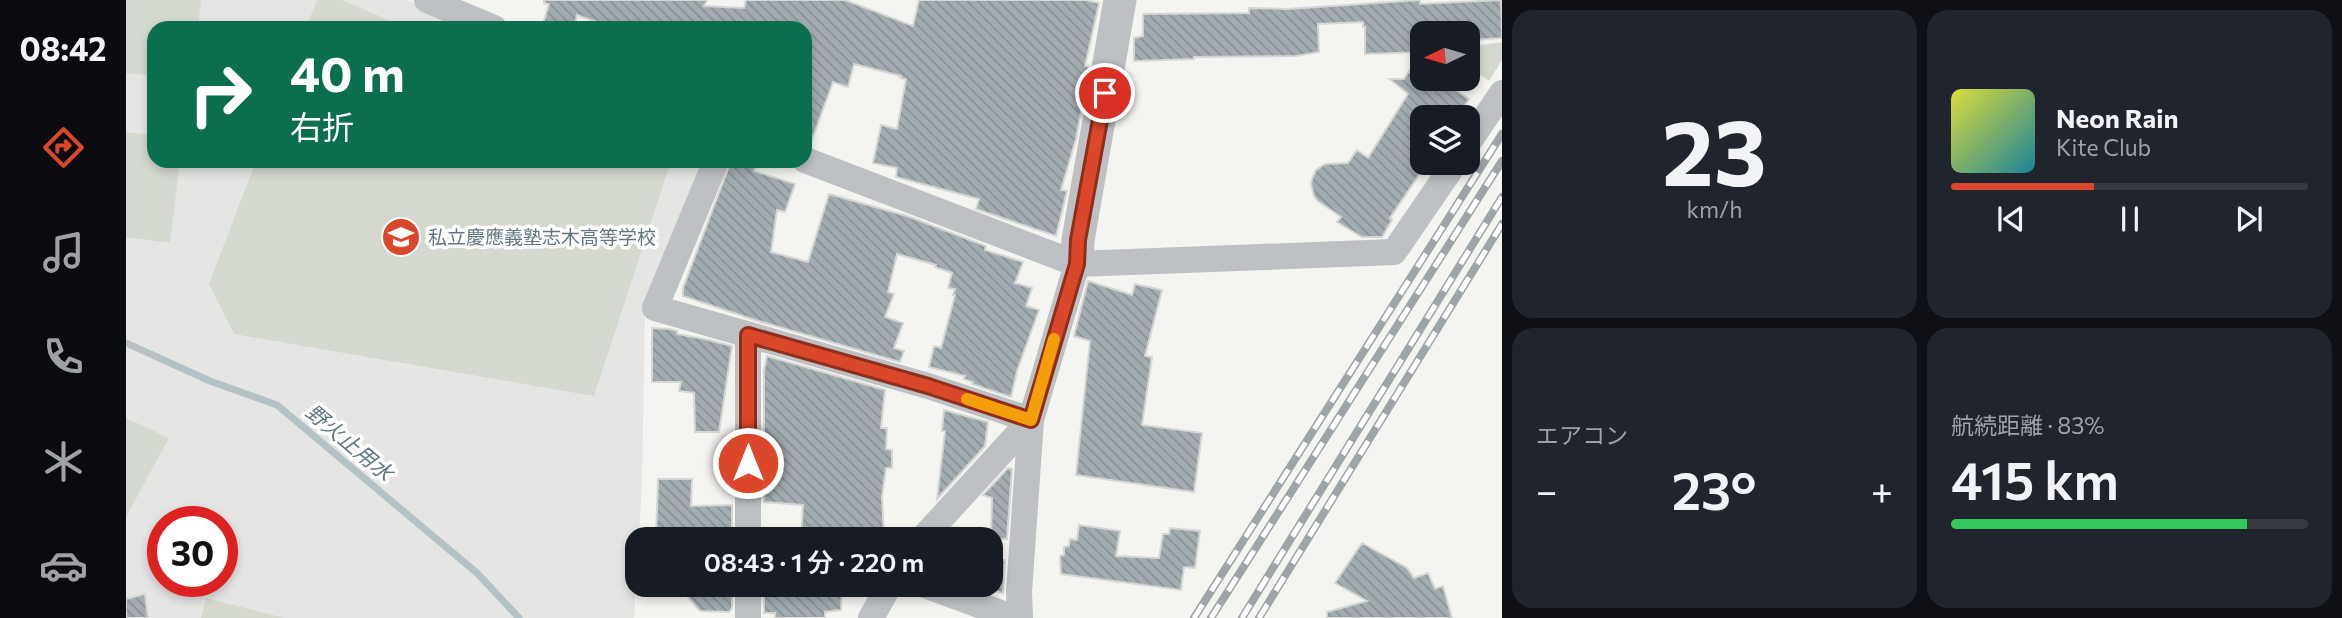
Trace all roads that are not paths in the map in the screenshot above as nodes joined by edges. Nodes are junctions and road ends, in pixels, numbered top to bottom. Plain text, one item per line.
1 (427, 0) edge
2 (1120, 0) edge
3 (477, 21) edge
4 (1502, 93) edge
5 (1480, 125) edge
6 (812, 163) edge
7 (713, 168) edge
8 (1447, 175) edge
9 (1077, 264) junction
10 (748, 335) junction
11 (1031, 420) junction
12 (748, 527) edge
13 (933, 527) edge
14 (748, 597) edge
15 (883, 597) edge
16 (957, 597) edge
17 (748, 618) edge
18 (871, 618) edge
19 (1014, 618) edge
20 (1020, 618) edge

1 - 3 street
2 - 9 street
4 - 5 street
6 - 9 street
7 - 10 street
8 - 9 street
9 - 11 street
10 - 11 street
10 - 12 street
11 - 13 street
11 - 20 street
14 - 17 street
15 - 18 street
16 - 19 street

